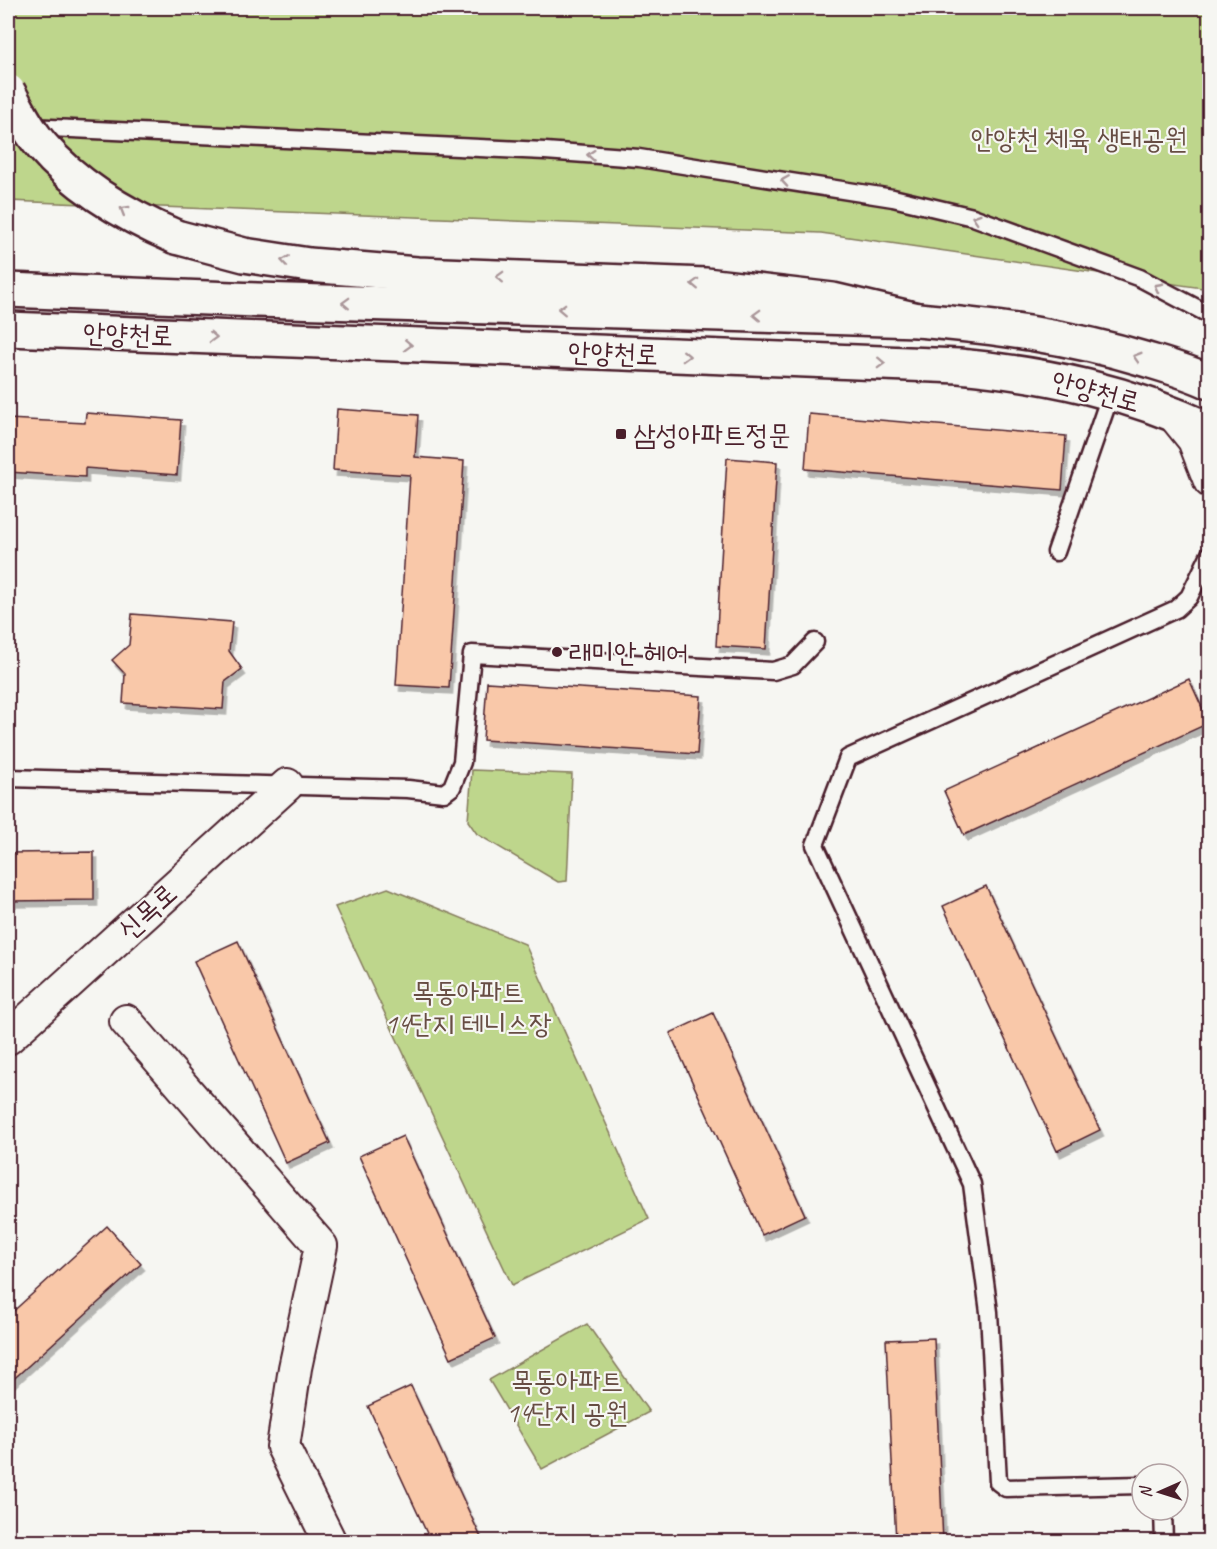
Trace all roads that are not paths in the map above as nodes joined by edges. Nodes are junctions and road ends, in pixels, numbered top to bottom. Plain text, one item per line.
1 (8, 91) edge
2 (8, 126) edge
3 (8, 290) edge
4 (1209, 315) edge
5 (918, 320) junction
6 (8, 329) edge
7 (1209, 382) edge
8 (1111, 393) junction
9 (1173, 414) junction
10 (1209, 430) edge
11 (1209, 481) edge
12 (1056, 552) dead end
13 (1209, 554) edge
14 (815, 642) dead end
15 (8, 778) edge
16 (287, 785) junction
17 (126, 1021) dead end
18 (8, 1038) edge
19 (1130, 1485) edge
20 (1163, 1522) edge
21 (330, 1542) edge
22 (1164, 1542) edge

5 -> 1 main road, bridge
4 -> 2 lane
5 -> 3 main road, 안양천로
7 -> 5 main road, 안양천로
6 -> 8 main road, 안양천로
8 - 9 main road, 안양천로
8 - 12 lane
9 - 10 main road, 안양천로
9 - 11 street
13 - 19 lane
14 - 16 lane
15 - 16 lane
16 - 18 street, 신목로
17 - 21 street
20 - 22 lane

